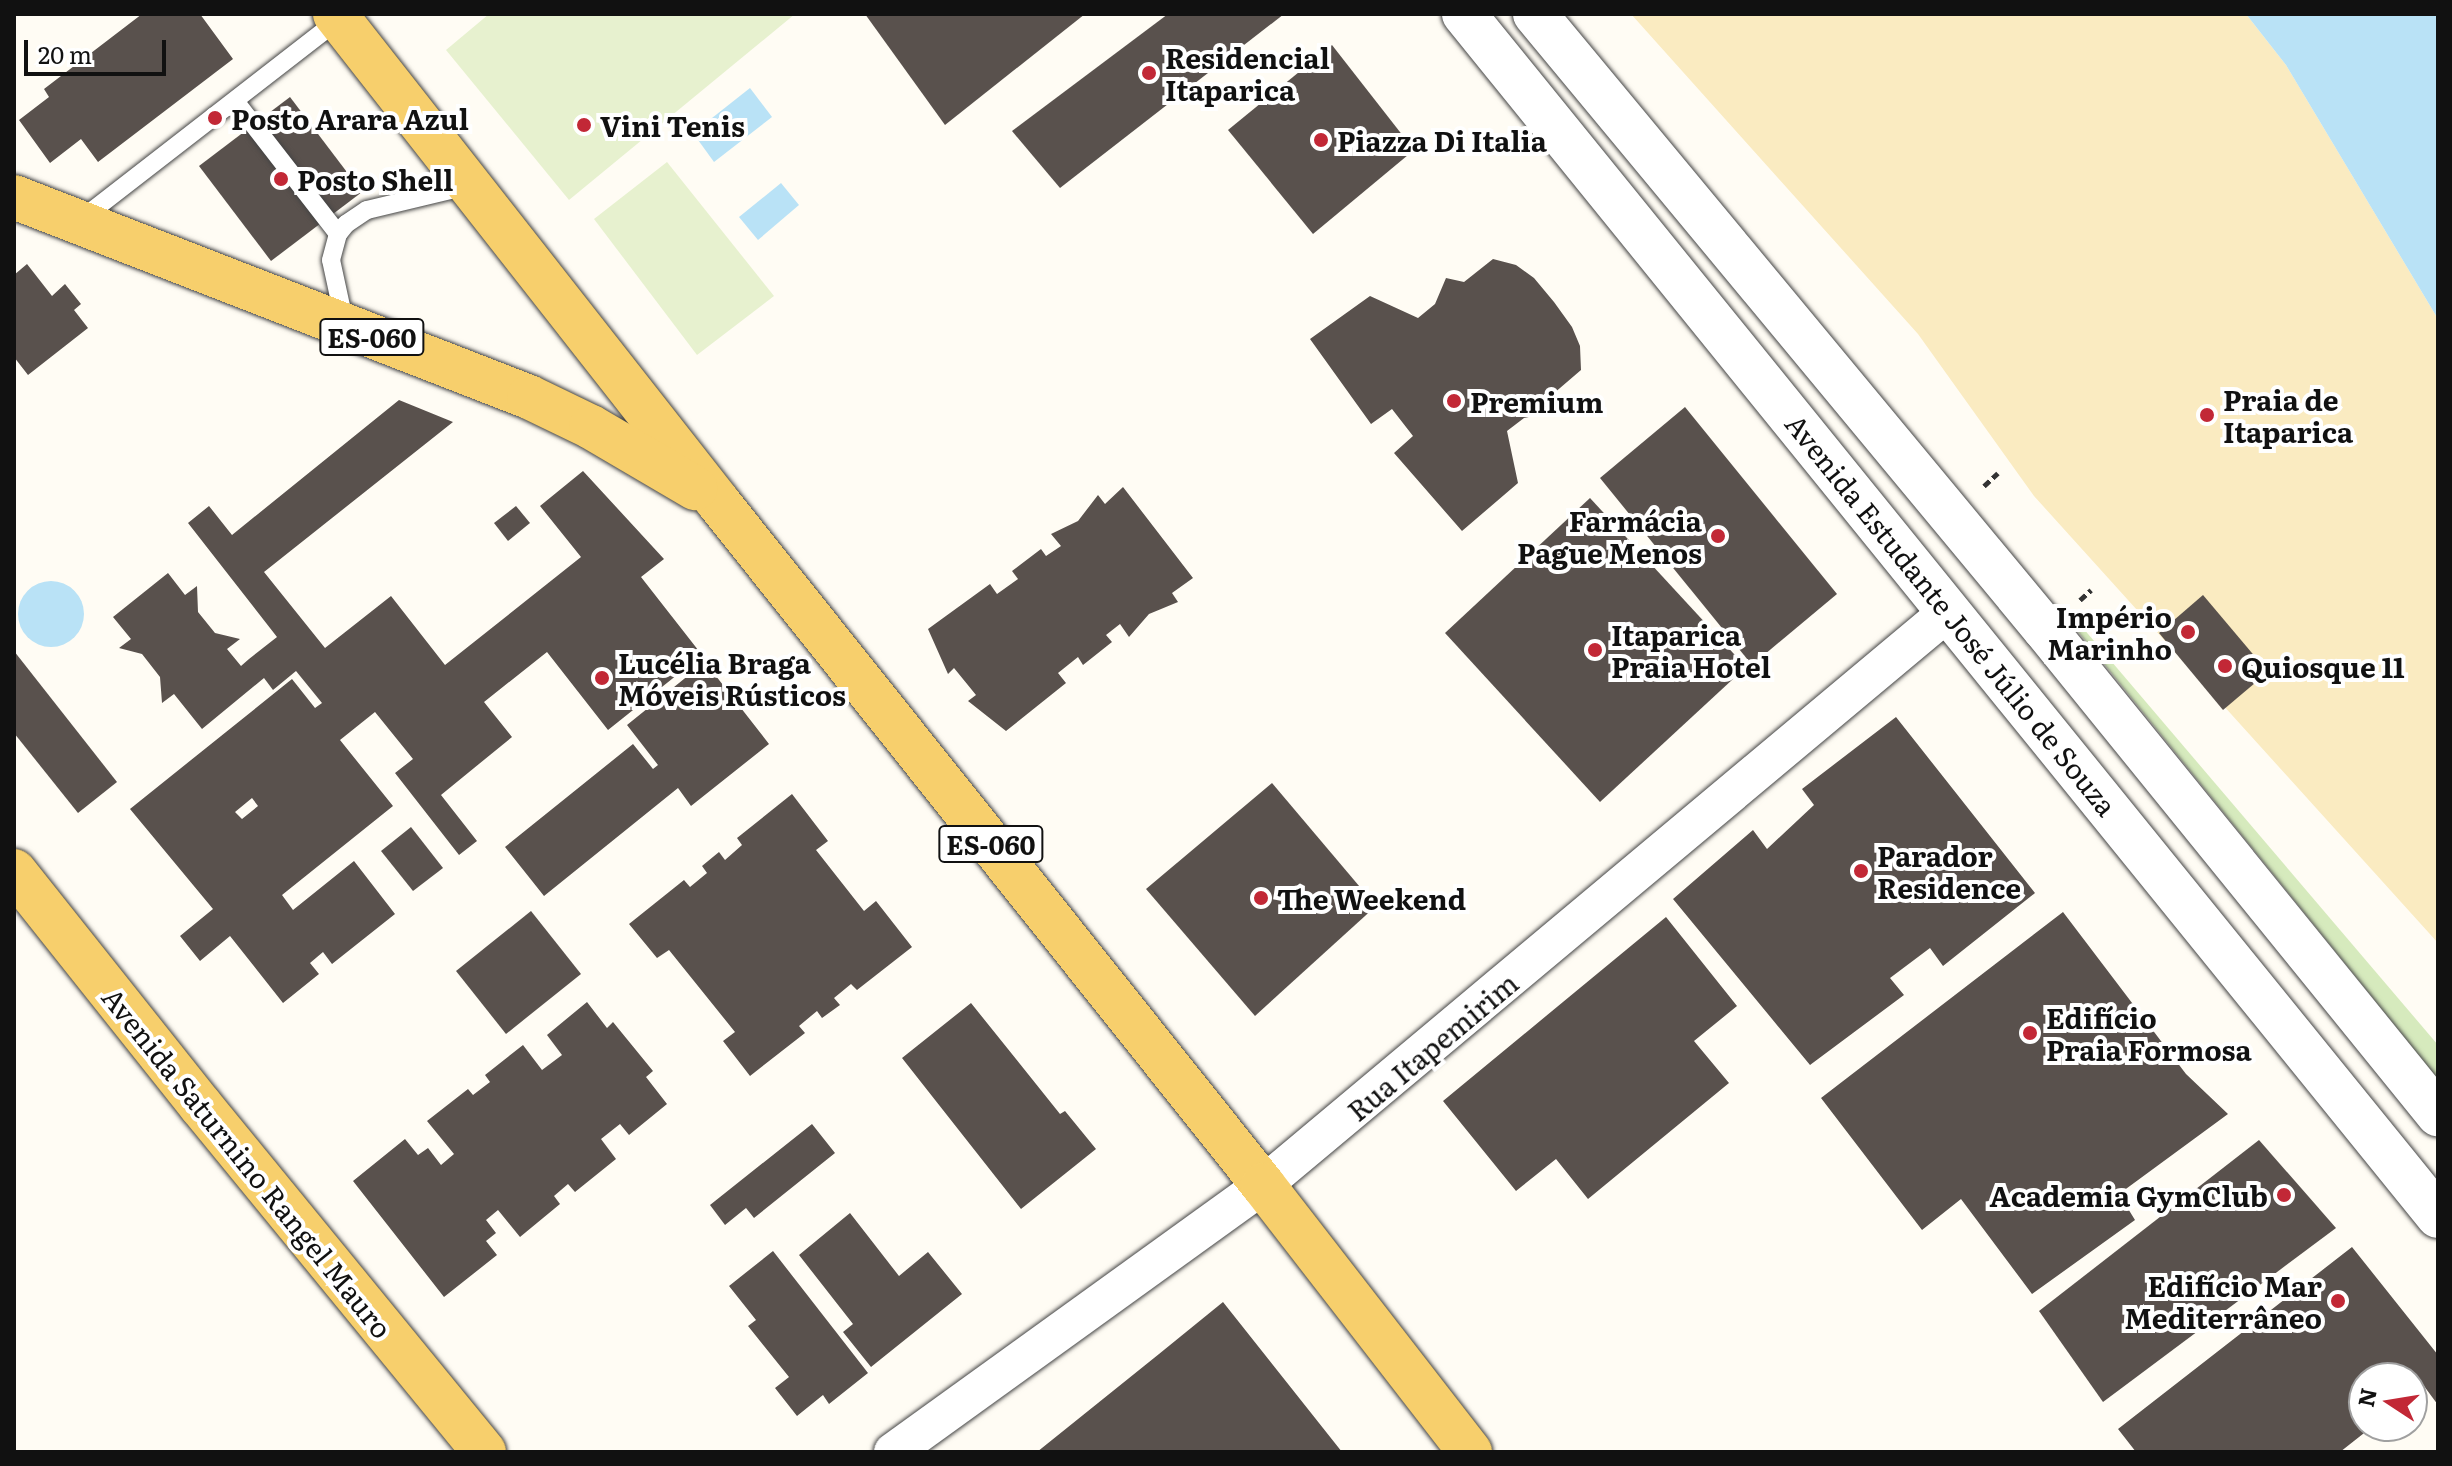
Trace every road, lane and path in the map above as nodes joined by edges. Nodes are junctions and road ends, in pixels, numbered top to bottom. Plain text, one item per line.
1 (1464, 14) edge
2 (1535, 14) edge
3 (337, 17) edge
4 (235, 101) junction
5 (470, 185) junction
6 (14, 197) edge
7 (77, 222) junction
8 (338, 234) junction
9 (346, 327) junction
10 (718, 502) junction
11 (1949, 611) junction
12 (14, 871) edge
13 (2438, 1114) edge
14 (1263, 1185) junction
15 (2438, 1216) edge
16 (484, 1452) edge
17 (893, 1452) edge
18 (1470, 1452) edge

1 - 11 street, Avenida Estudante José Júlio de Souza
2 - 13 street, Avenida Estudante José Júlio de Souza
3 - 4 lane
3 - 5 main road, ES-060
4 - 7 lane
4 - 8 lane
5 - 8 lane
5 - 10 main road, ES-060
6 - 7 main road, ES-060
7 - 9 main road, ES-060
8 - 9 lane
9 - 10 main road, ES-060
10 - 14 main road, ES-060
11 - 14 street, Rua Itapemirim
11 - 15 street, Avenida Estudante José Júlio de Souza
12 - 16 main road, Avenida Saturnino Rangel Mauro
14 - 17 street, Rua Itapemirim
14 - 18 main road, ES-060

